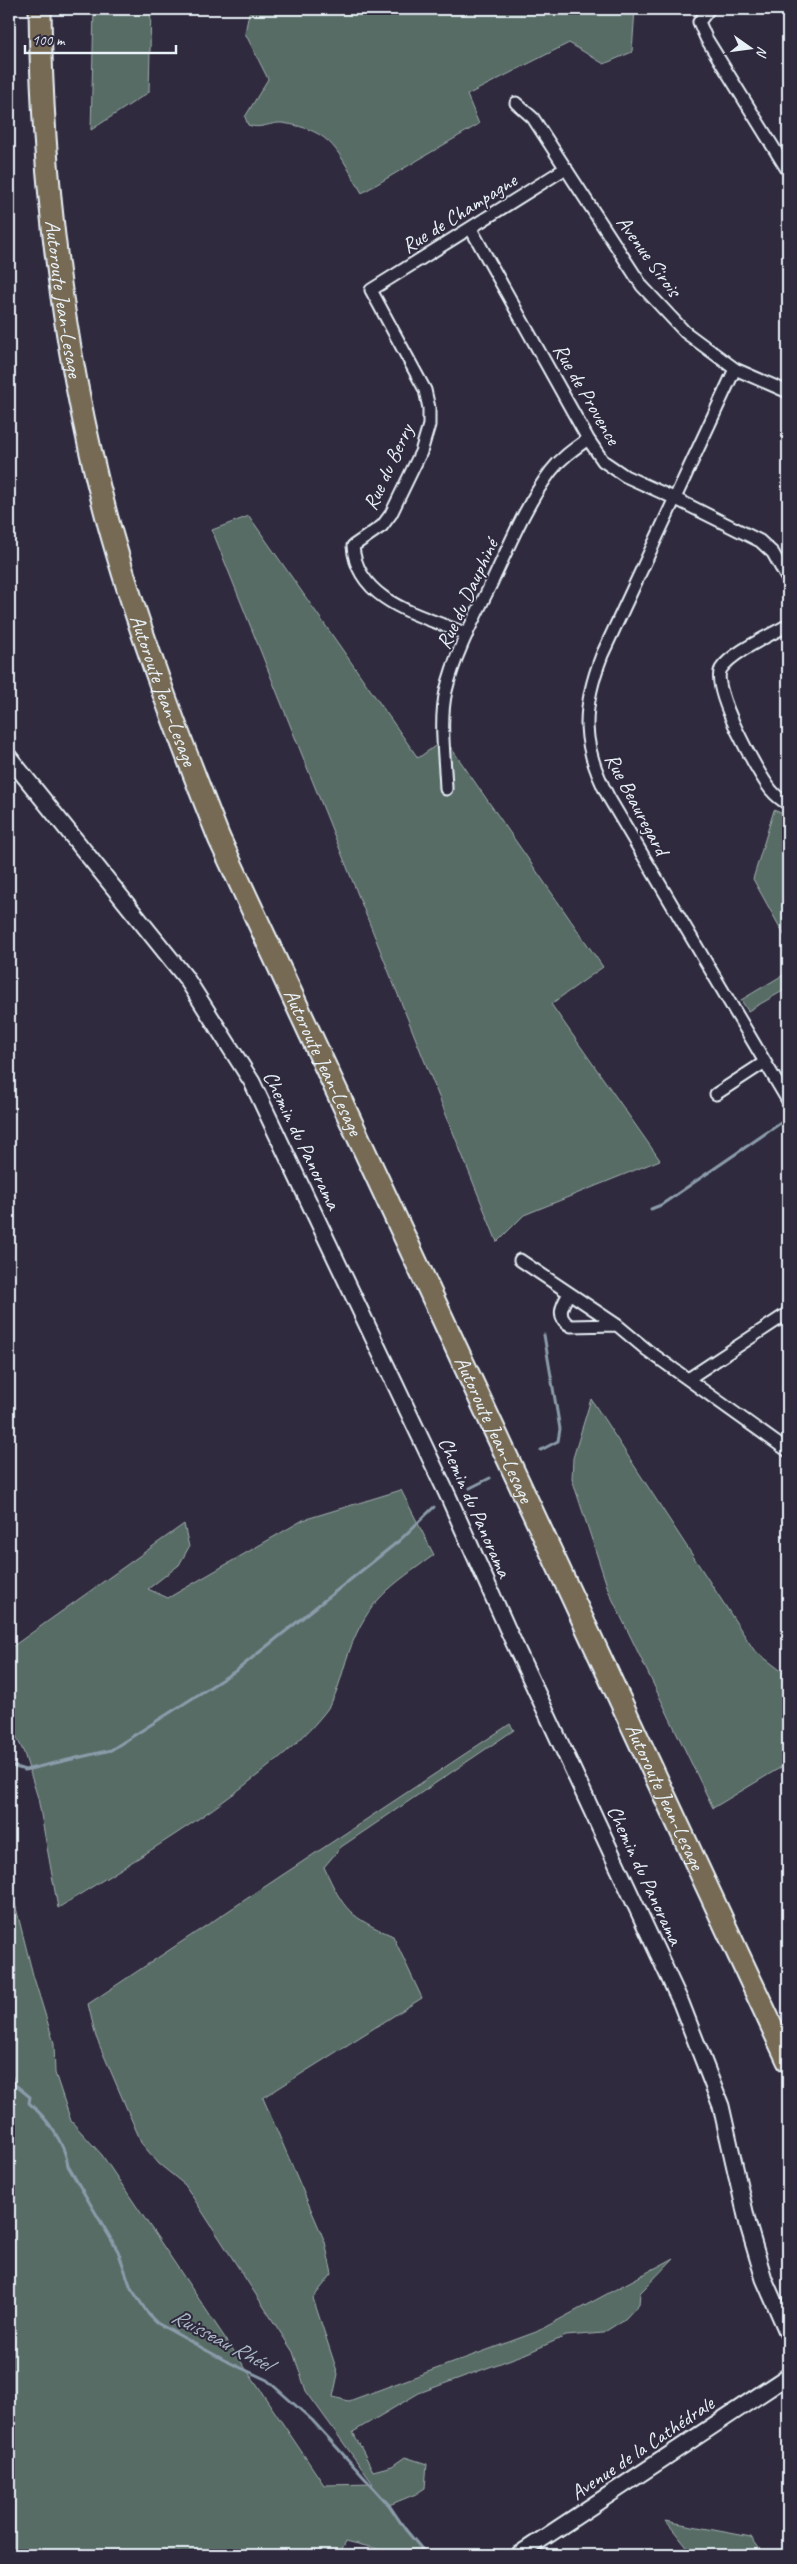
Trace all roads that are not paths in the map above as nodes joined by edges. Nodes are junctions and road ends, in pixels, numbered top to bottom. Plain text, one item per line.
1 (40, 9) edge
2 (709, 9) edge
3 (516, 103) dead end
4 (566, 168) junction
5 (788, 171) edge
6 (471, 228) junction
7 (371, 290) joint
8 (735, 370) junction
9 (788, 392) edge
10 (588, 439) junction
11 (676, 498) junction
12 (788, 580) edge
13 (788, 625) edge
14 (468, 634) junction
15 (9, 757) edge
16 (446, 789) dead end
17 (788, 804) edge
18 (765, 1062) junction
19 (716, 1094) dead end
20 (788, 1101) edge
21 (520, 1260) dead end
22 (569, 1294) junction
23 (788, 1313) edge
24 (617, 1325) junction
25 (688, 1379) junction
26 (788, 1451) edge
27 (788, 2061) edge
28 (788, 2334) edge
29 (788, 2376) edge
30 (518, 2555) edge

1 - 27 highway, Autoroute Jean-Lesage
2 - 5 street
3 - 4 street, Avenue Sirois
4 - 6 street, Rue de Champagne
4 - 8 street, Avenue Sirois
6 - 7 street, Rue de Champagne
6 - 10 street, Rue de Provence
7 - 14 street, Rue du Berry
8 - 9 street, Avenue Sirois
8 - 11 street, Rue Beauregard
10 - 11 street, Rue de Provence
10 - 14 street, Rue du Dauphiné
11 - 12 street, Rue de Provence
11 - 18 street, Rue Beauregard
13 - 17 street
14 - 16 street, Rue du Dauphiné
15 - 28 street, Chemin du Panorama
18 - 19 street
18 - 20 street, Rue Beauregard
21 - 22 street
22 - 24 street
22 - 24 street
23 - 25 street
24 - 25 street
25 - 26 street
29 - 30 street, Avenue de la Cathédrale

